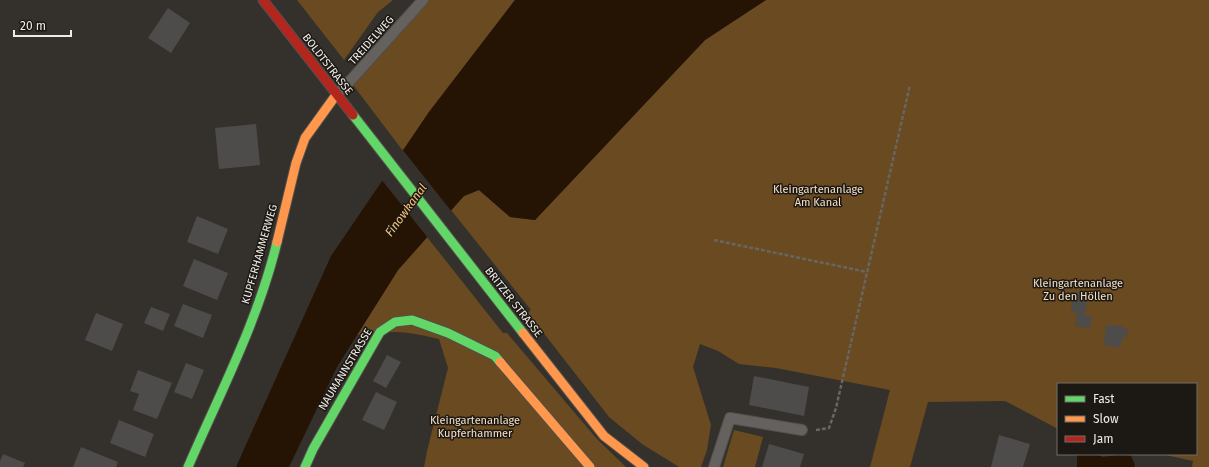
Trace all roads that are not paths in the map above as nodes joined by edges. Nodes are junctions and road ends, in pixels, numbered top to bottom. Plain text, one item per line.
1 (263, 0) edge
2 (422, 0) edge
3 (336, 95) junction
4 (375, 143) joint
5 (802, 430) road end
6 (188, 467) edge
7 (305, 467) edge
8 (590, 467) edge
9 (644, 467) edge
10 (714, 467) edge

1 - 3 street, BOLDTSTRASSE
2 - 3 lane, TREIDELWEG
3 - 4 street, BOLDTSTRASSE
3 - 6 street, KUPFERHAMMERWEG
4 - 9 street, BRITZER STRASSE
5 - 10 lane
7 - 8 street, NAUMANNSTRASSE

